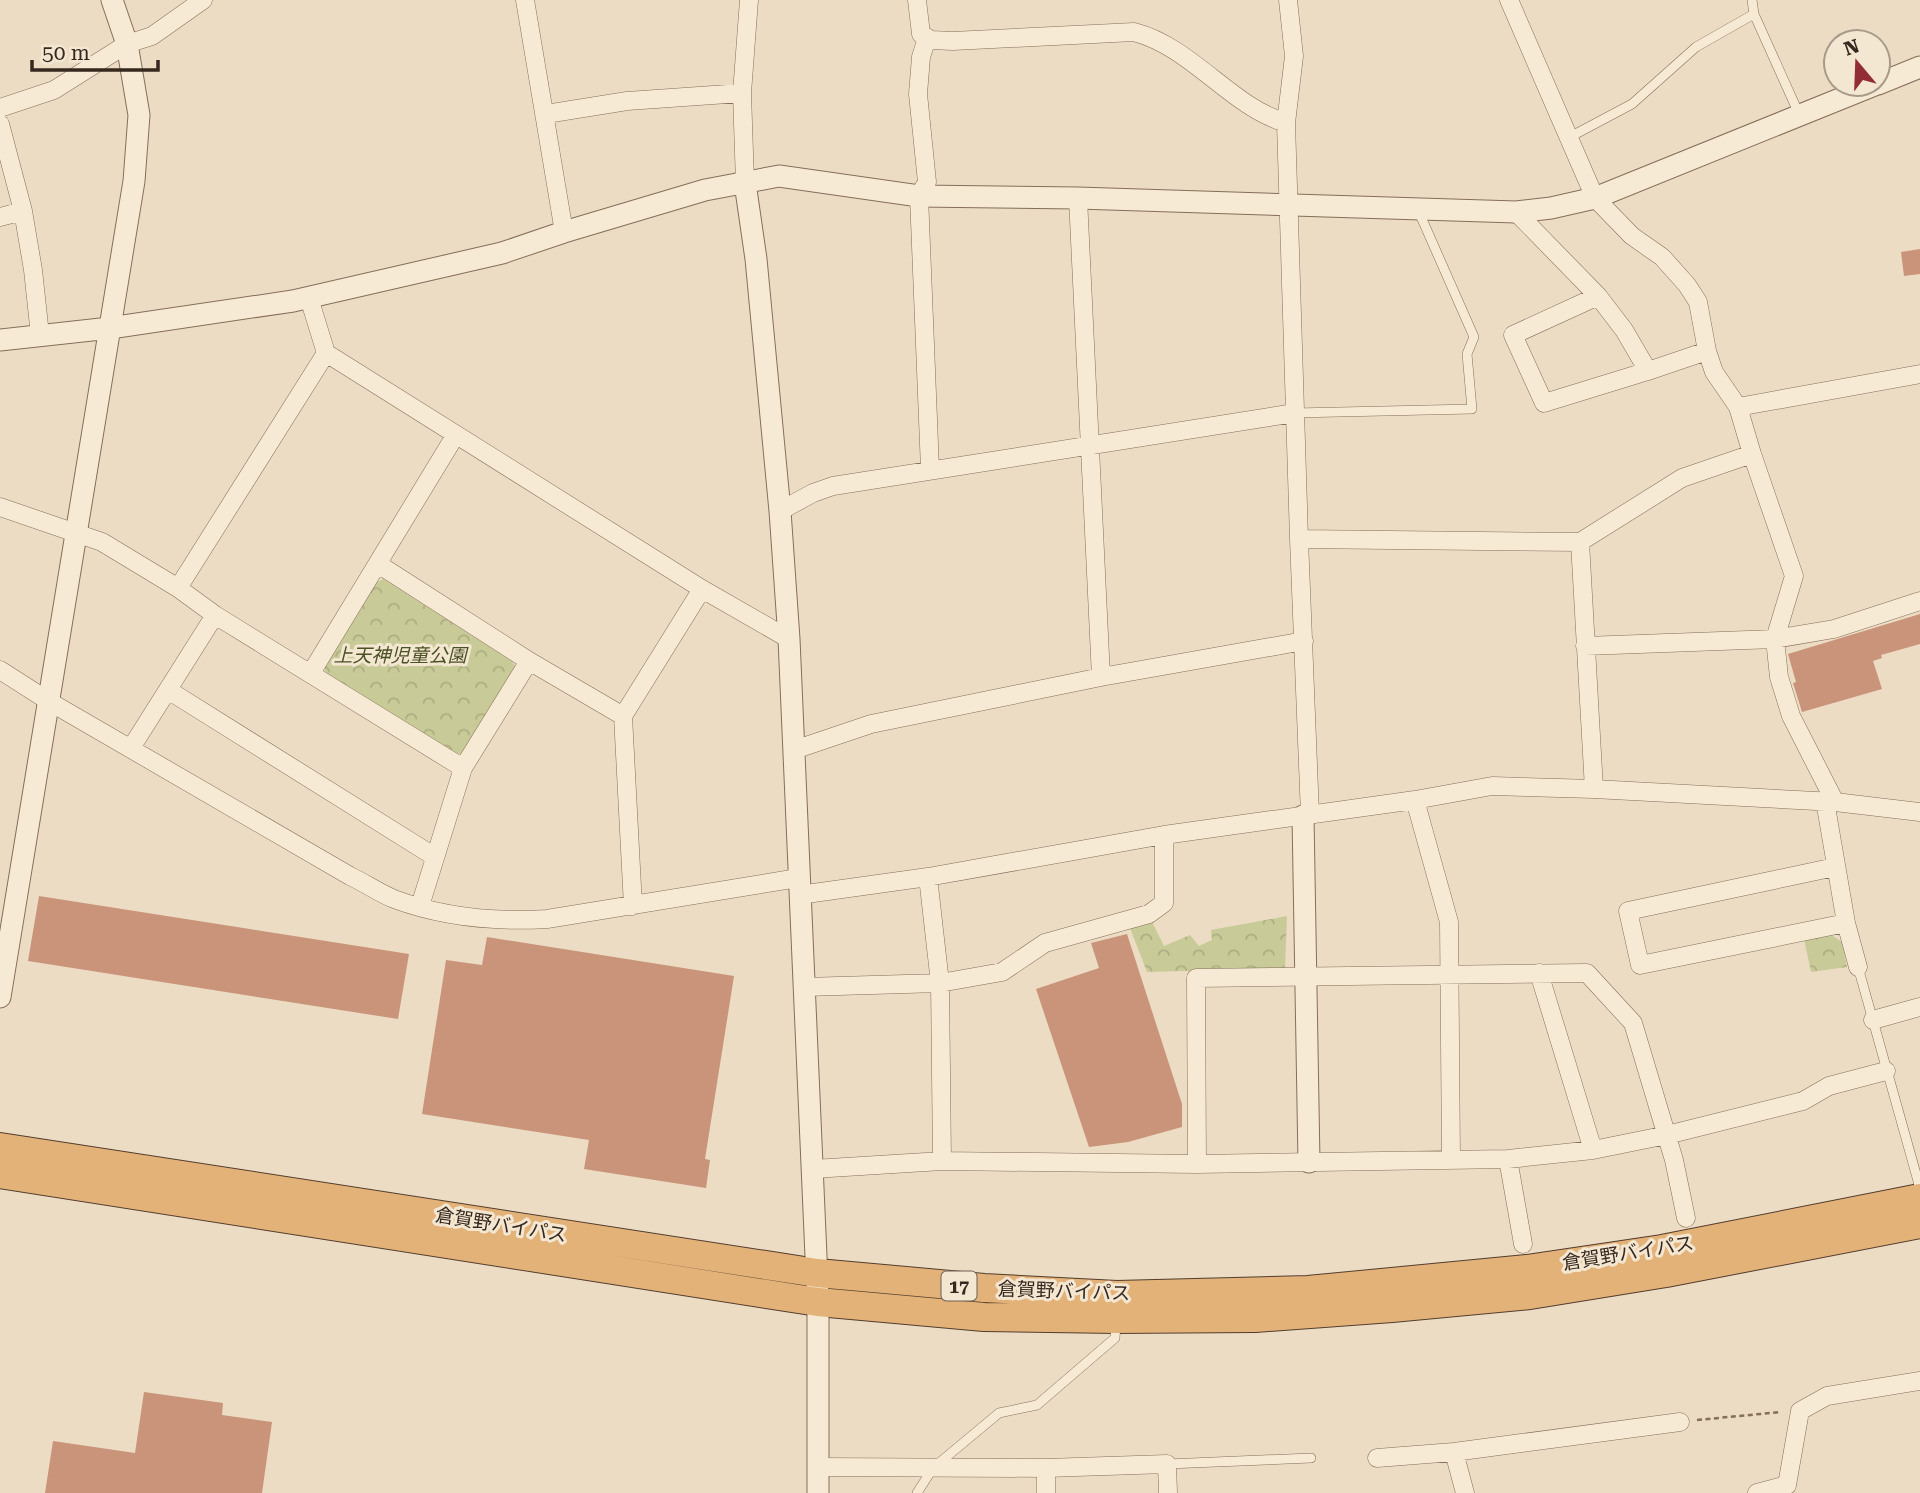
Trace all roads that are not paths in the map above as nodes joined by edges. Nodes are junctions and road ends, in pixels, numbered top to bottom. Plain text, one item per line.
1 (112, 0) edge
2 (203, 0) edge
3 (525, 0) edge
4 (749, 0) edge
5 (916, 0) edge
6 (1288, 0) edge
7 (1509, 0) edge
8 (1752, 0) edge
9 (1754, 14) junction
10 (927, 38) junction
11 (127, 44) junction
12 (1920, 67) edge
13 (1892, 78) edge
14 (742, 93) junction
15 (1842, 98) edge
16 (0, 111) edge
17 (546, 114) junction
18 (1800, 115) junction
19 (1286, 123) junction
20 (1568, 138) junction
21 (745, 183) junction
22 (919, 197) junction
23 (1078, 198) junction
24 (1595, 198) junction
25 (1289, 206) junction
26 (1418, 210) junction
27 (23, 211) junction
28 (1516, 212) junction
29 (0, 217) edge
30 (564, 232) junction
31 (1598, 296) junction
32 (309, 298) junction
33 (110, 328) junction
34 (40, 335) junction
35 (0, 340) edge
36 (1707, 351) junction
37 (326, 353) junction
38 (1648, 371) junction
39 (1920, 374) edge
40 (1738, 407) junction
41 (1295, 413) junction
42 (455, 436) junction
43 (1091, 445) junction
44 (1752, 454) junction
45 (930, 469) junction
46 (0, 507) edge
47 (780, 511) junction
48 (76, 532) junction
49 (1299, 539) junction
50 (1580, 542) junction
51 (378, 564) junction
52 (178, 588) junction
53 (702, 589) junction
54 (1920, 601) edge
55 (215, 615) junction
56 (789, 639) junction
57 (1775, 639) junction
58 (1304, 641) junction
59 (1585, 646) junction
60 (529, 661) junction
61 (0, 670) edge
62 (311, 673) junction
63 (1101, 677) junction
64 (168, 690) junction
65 (50, 702) junction
66 (623, 716) junction
67 (131, 748) junction
68 (794, 751) junction
69 (463, 768) junction
70 (1594, 789) junction
71 (1415, 800) junction
72 (1830, 802) junction
73 (1920, 812) edge
74 (1306, 815) junction
75 (1164, 835) junction
76 (435, 857) junction
77 (1835, 867) junction
78 (928, 877) junction
79 (799, 887) junction
80 (420, 906) junction
81 (633, 906) junction
82 (1846, 923) junction
83 (1858, 967) joint
84 (1539, 972) junction
85 (1450, 975) junction
86 (1305, 976) junction
87 (940, 983) junction
88 (804, 987) junction
89 (0, 997) edge
90 (1920, 1007) edge
91 (1872, 1020) junction
92 (1886, 1071) junction
93 (1667, 1135) junction
94 (0, 1147) edge
95 (1593, 1150) junction
96 (1508, 1159) junction
97 (1451, 1160) junction
98 (942, 1161) junction
99 (1309, 1162) junction
100 (1197, 1164) junction
101 (813, 1169) junction
102 (0, 1174) edge
103 (1920, 1198) edge
104 (1686, 1218) dead end
105 (1920, 1224) edge
106 (1523, 1244) dead end
107 (817, 1273) junction
108 (818, 1302) junction
109 (1116, 1319) junction
110 (1920, 1381) edge
111 (1680, 1422) road end
112 (1454, 1452) junction
113 (1311, 1458) dead end
114 (1377, 1458) dead end
115 (1167, 1464) junction
116 (818, 1467) junction
117 (933, 1468) junction
118 (1046, 1468) junction
119 (818, 1493) edge
120 (917, 1493) edge
121 (1046, 1493) edge
122 (1168, 1493) edge
123 (1465, 1493) edge
124 (1757, 1493) edge

1 - 11 street
2 - 11 street
3 - 17 street
4 - 14 street
5 - 10 street
6 - 19 street
7 - 20 street
8 - 9 lane
9 - 18 lane
9 - 20 lane
10 - 19 street
10 - 22 street
11 - 16 street
11 - 33 street
12 - 13 street
14 - 17 street
14 - 21 street
15 - 18 street
16 - 27 street
17 - 30 street
18 - 24 street
19 - 25 street
20 - 24 street
21 - 22 street
21 - 30 street
21 - 47 street
22 - 23 street
22 - 45 street
23 - 25 street
23 - 43 street
24 - 28 street
24 - 36 street
25 - 26 street
25 - 41 street
26 - 28 street
26 - 41 lane
27 - 29 street
27 - 34 street
28 - 31 street
30 - 32 street
31 - 38 street
31 - 38 street
32 - 33 street
32 - 37 street
33 - 34 street
33 - 48 street
34 - 35 street
36 - 38 street
36 - 40 street
37 - 42 street
37 - 52 street
39 - 40 street
40 - 44 street
41 - 43 street
41 - 49 street
42 - 51 street
42 - 53 street
43 - 45 street
43 - 63 street
44 - 50 street
44 - 57 street
45 - 47 street
46 - 48 street
47 - 56 street
48 - 52 street
48 - 65 street
49 - 50 street
49 - 58 street
50 - 59 street
51 - 60 street
51 - 62 street
52 - 55 street
53 - 56 street
53 - 66 street
54 - 57 street
55 - 62 street
55 - 64 street
56 - 68 street
57 - 59 street
57 - 72 street
58 - 63 street
58 - 74 street
59 - 70 street
60 - 66 street
60 - 69 street
61 - 65 street
62 - 69 street
63 - 68 street
64 - 67 street
64 - 76 street
65 - 67 street
65 - 89 street
66 - 81 street
67 - 80 street
68 - 79 street
69 - 76 street
70 - 71 street
70 - 72 street
71 - 74 street
71 - 85 street
72 - 73 street
72 - 77 street
74 - 75 street
74 - 86 street
75 - 78 street
75 - 87 street
76 - 80 street
77 - 82 street
77 - 82 street
78 - 79 street
78 - 87 street
79 - 81 street
79 - 88 street
80 - 81 street
82 - 83 street
83 - 91 lane
84 - 85 street
84 - 93 street
84 - 95 street
85 - 86 street
85 - 97 street
86 - 99 street
86 - 100 street
87 - 88 street
87 - 98 street
88 - 101 street
90 - 91 street
91 - 92 lane
92 - 93 street
92 - 103 lane
93 - 95 street
93 - 104 street
94 - 107 highway, 倉賀野バイパス / 17
95 - 96 street
96 - 97 street
96 - 106 street
97 - 99 street
98 - 100 street
98 - 101 street
99 - 100 street
101 - 107 street
102 - 108 highway, 倉賀野バイパス / 17
103 - 107 highway, 倉賀野バイパス / 17
105 - 109 highway, 倉賀野バイパス / 17
107 - 108 street
108 - 109 highway, 倉賀野バイパス / 17
108 - 116 street
109 - 117 lane
110 - 124 street
111 - 112 street
112 - 114 street
112 - 123 street
113 - 115 lane
115 - 118 street
115 - 122 street
116 - 117 street
116 - 119 street
117 - 118 street
117 - 120 lane
118 - 121 street

